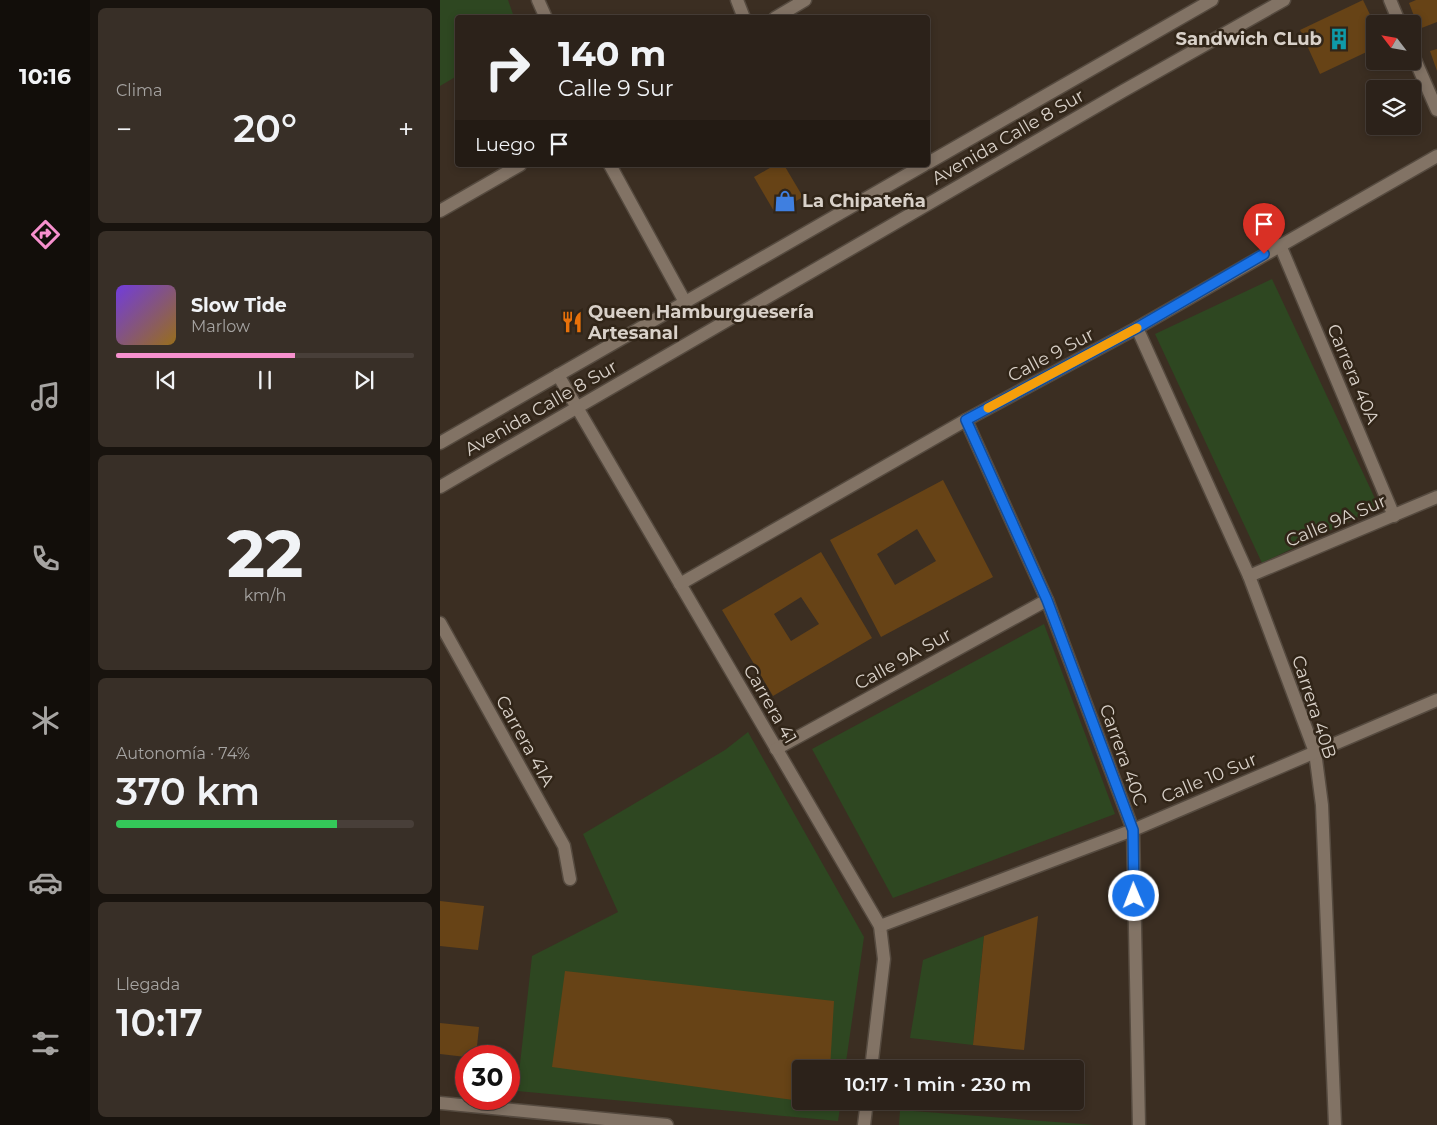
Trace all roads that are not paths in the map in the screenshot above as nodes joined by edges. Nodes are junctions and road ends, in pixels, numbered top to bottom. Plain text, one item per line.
1 (538, 0) edge
2 (737, 0) edge
3 (805, 0) edge
4 (1212, 0) edge
5 (1284, 0) edge
6 (1390, 0) edge
7 (545, 15) edge
8 (743, 15) edge
9 (780, 15) edge
10 (1396, 15) edge
11 (1419, 70) edge
12 (1437, 110) edge
13 (1437, 156) edge
14 (930, 162) edge
15 (517, 167) edge
16 (611, 167) edge
17 (920, 167) edge
18 (440, 211) edge
19 (1280, 245) junction
20 (684, 302) junction
21 (1137, 328) junction
22 (558, 374) junction
23 (578, 408) junction
24 (966, 420) junction
25 (440, 443) edge
26 (440, 487) edge
27 (1437, 497) edge
28 (1394, 516) junction
29 (1249, 576) junction
30 (680, 584) junction
31 (1047, 600) junction
32 (440, 623) edge
33 (1437, 700) edge
34 (776, 748) junction
35 (1314, 752) junction
36 (1133, 830) junction
37 (570, 879) dead end
38 (880, 926) junction
39 (871, 1060) edge
40 (440, 1103) edge
41 (865, 1110) edge
42 (667, 1125) edge
43 (864, 1125) edge
44 (1138, 1125) edge
45 (1335, 1125) edge

1 - 7 street
2 - 8 street
3 - 9 street
4 - 14 street, Avenida Calle 8 Sur
5 - 23 street, Avenida Calle 8 Sur
6 - 10 street
11 - 12 street
13 - 19 street, Calle 9 Sur
15 - 18 street
16 - 20 street
17 - 20 street, Avenida Calle 8 Sur
19 - 21 street, Calle 9 Sur
19 - 28 street, Carrera 40A
20 - 22 street, Avenida Calle 8 Sur
21 - 24 street, Calle 9 Sur
21 - 29 street, Carrera 40B
22 - 23 street, Carrera 41
22 - 25 street, Avenida Calle 8 Sur
23 - 26 street, Avenida Calle 8 Sur
23 - 30 street, Carrera 41
24 - 30 street, Calle 9 Sur
24 - 31 street, Carrera 40C
27 - 28 street, Calle 9A Sur
28 - 29 street, Calle 9A Sur
29 - 35 street, Carrera 40B
30 - 34 street, Carrera 41
31 - 34 street, Calle 9A Sur
31 - 36 street, Carrera 40C
32 - 37 street, Carrera 41A
33 - 35 street, Calle 10 Sur
34 - 38 street, Carrera 41
35 - 36 street, Calle 10 Sur
35 - 45 street, Carrera 40B
36 - 38 street, Calle 10 Sur
36 - 44 street, Carrera 40C
38 - 39 street, Carrera 41
40 - 42 street
41 - 43 street

